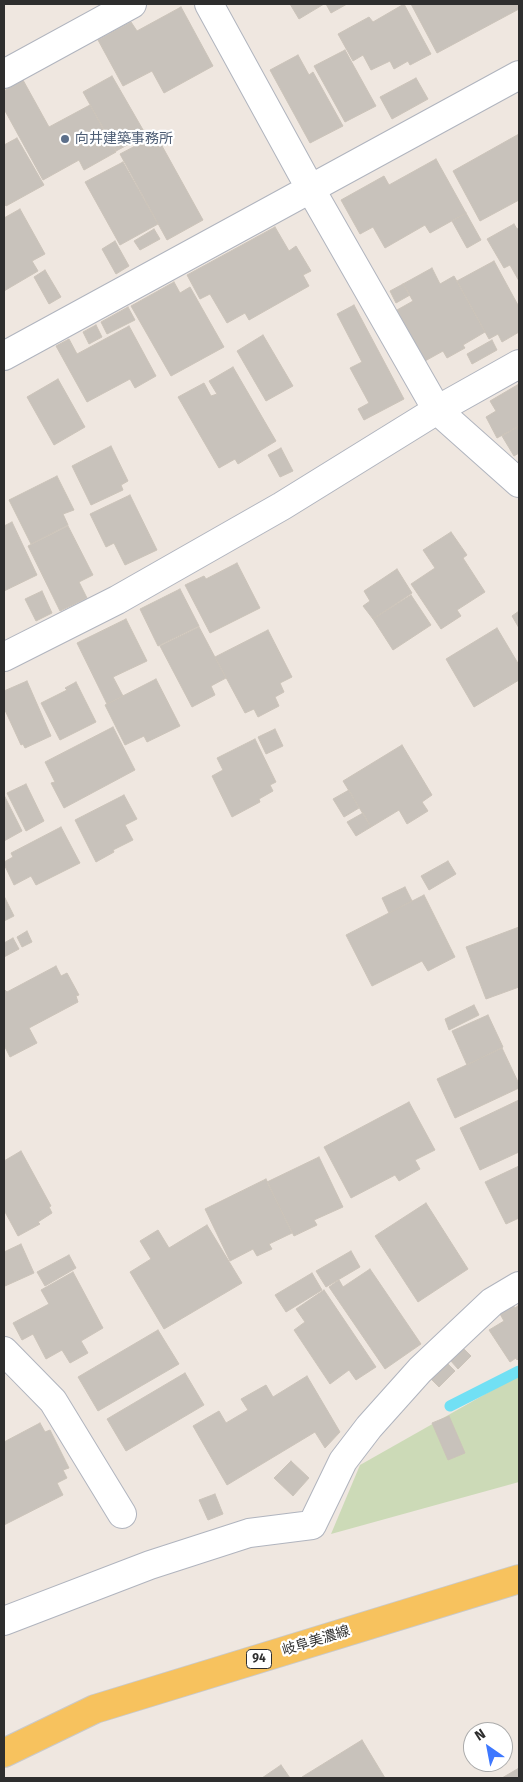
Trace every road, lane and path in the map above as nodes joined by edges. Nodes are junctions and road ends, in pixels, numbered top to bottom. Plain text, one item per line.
1 (132, 4) edge
2 (209, 4) edge
3 (4, 74) edge
4 (519, 74) edge
5 (310, 188) junction
6 (4, 356) edge
7 (519, 364) edge
8 (437, 410) junction
9 (519, 483) edge
10 (4, 657) edge
11 (519, 1286) edge
12 (4, 1350) edge
13 (122, 1514) dead end
14 (519, 1579) edge
15 (4, 1621) edge
16 (4, 1753) edge

1 - 3 street
2 - 5 street
4 - 5 street
5 - 6 street
5 - 8 street
7 - 8 street
8 - 9 street
8 - 10 street
11 - 15 street
12 - 13 street
14 - 16 main road, 岐阜美濃線 / 94

